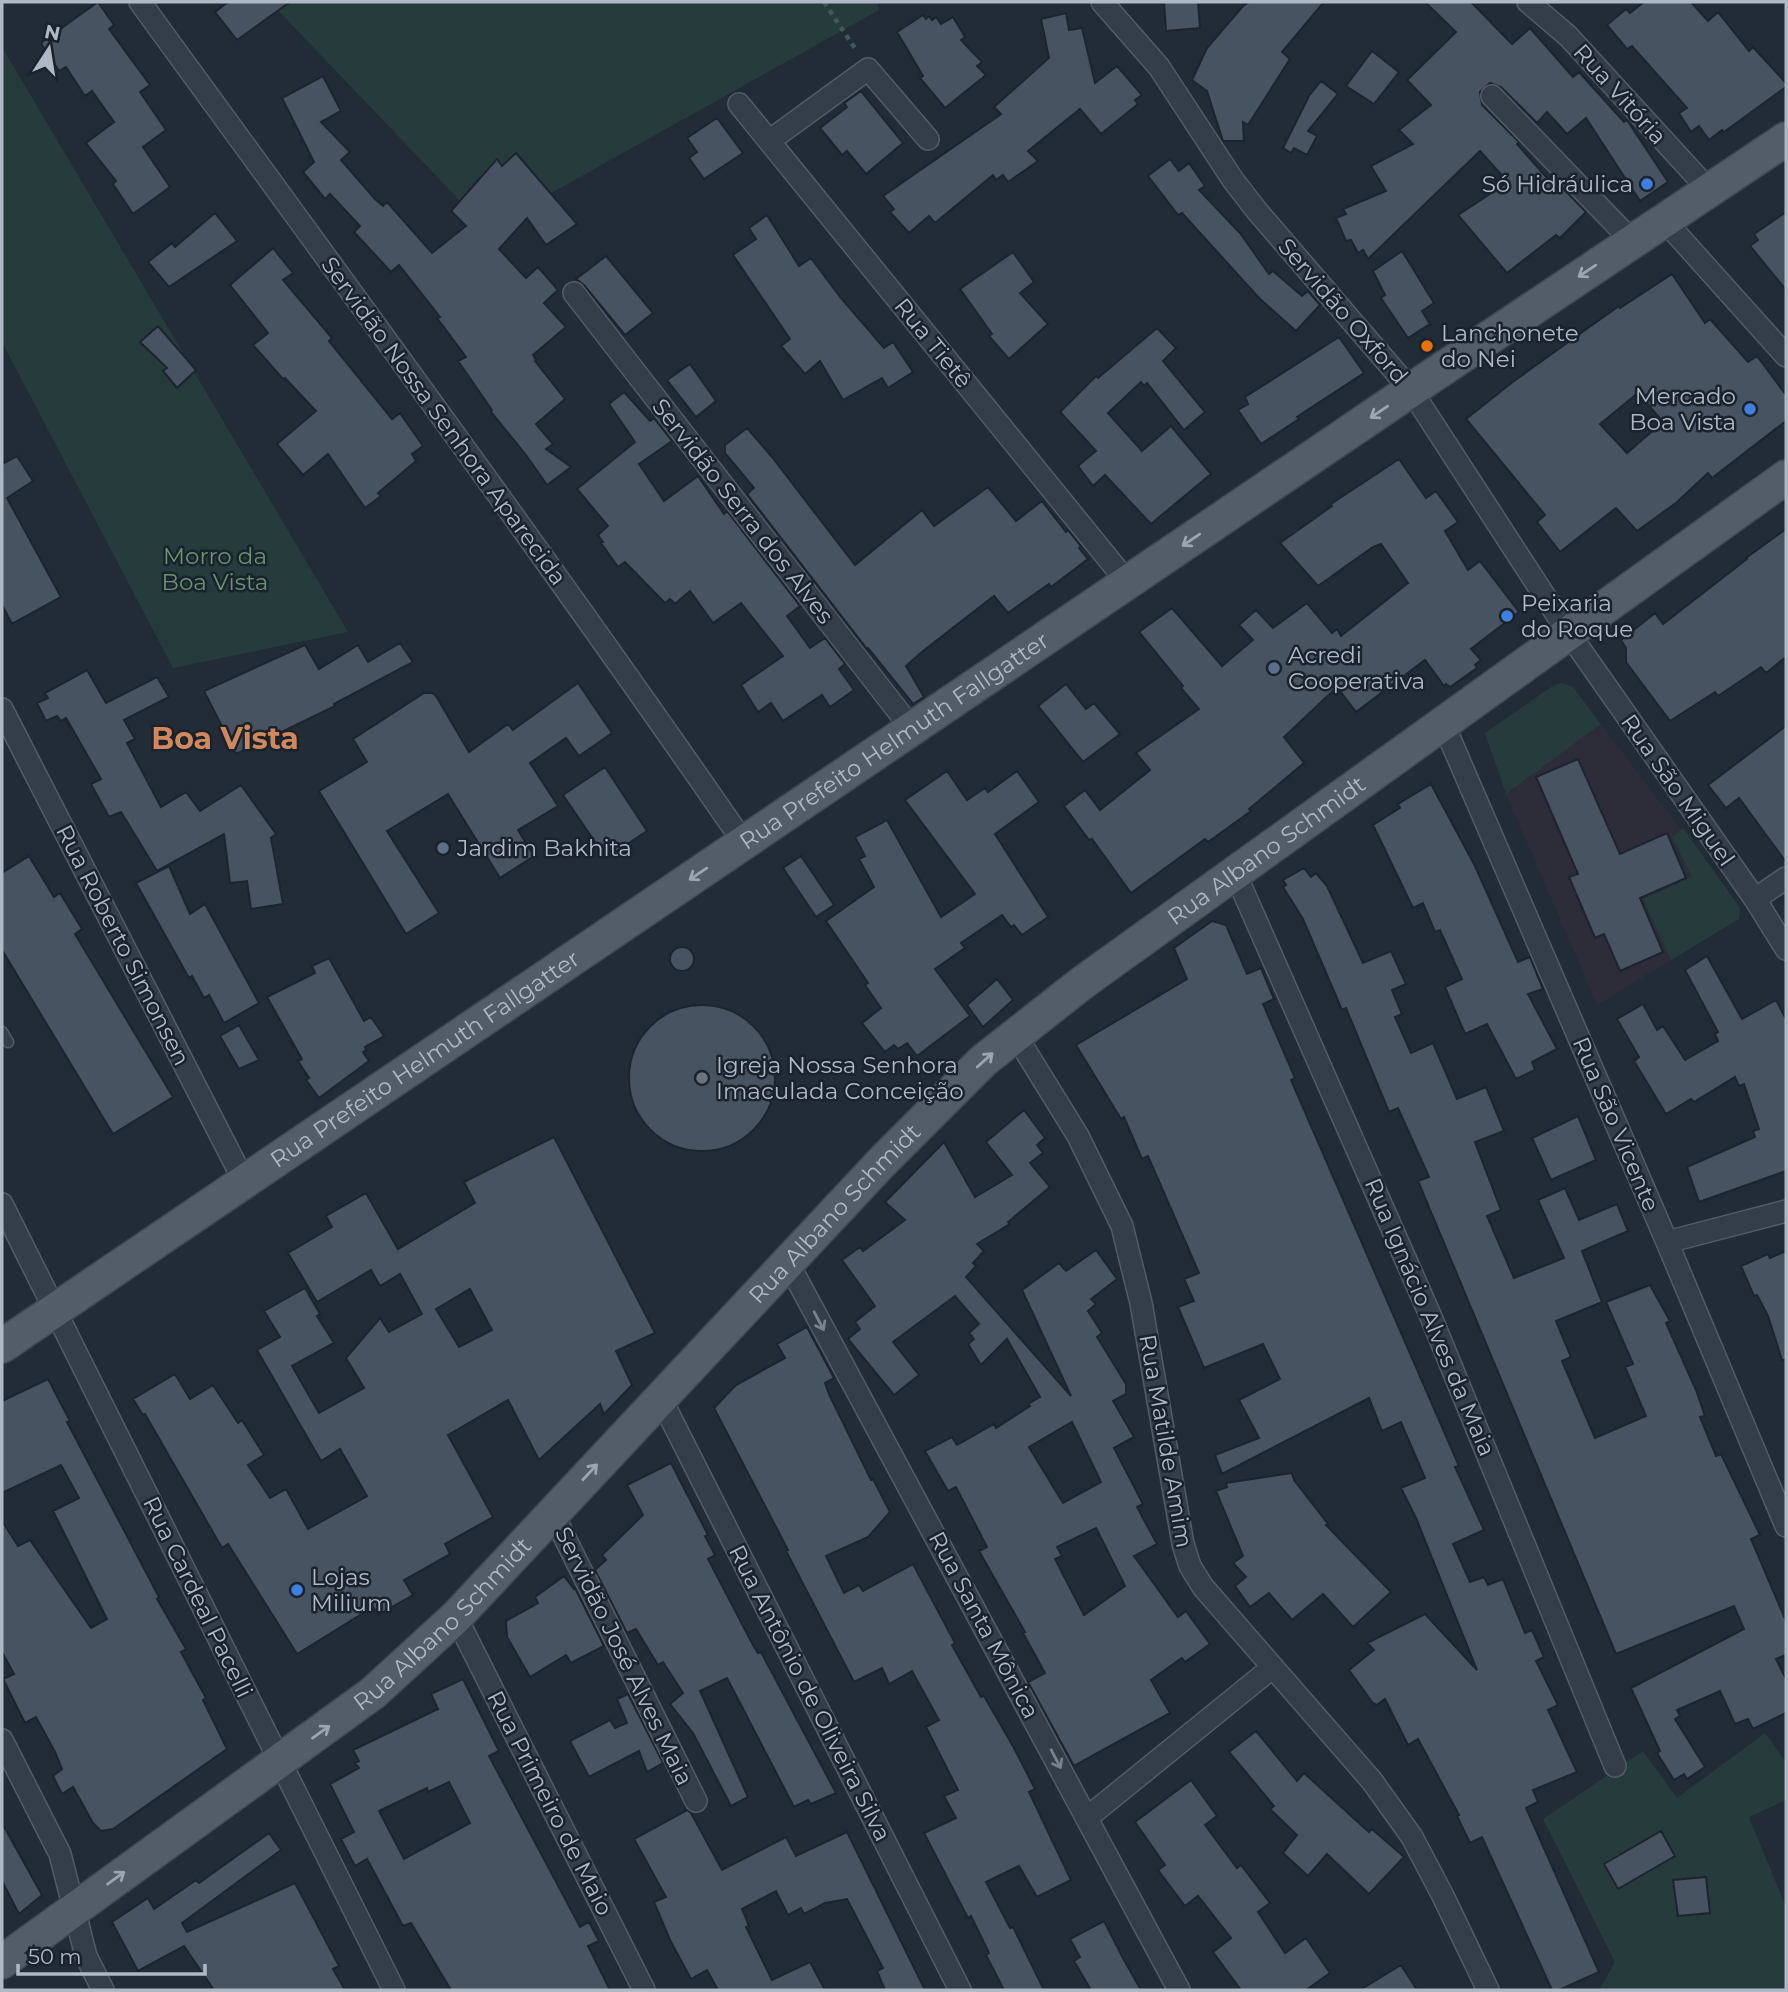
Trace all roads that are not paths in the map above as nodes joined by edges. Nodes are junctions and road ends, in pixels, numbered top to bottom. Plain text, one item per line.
1 (140, 2) edge
2 (1102, 2) edge
3 (1528, 2) edge
4 (1492, 96) dead end
5 (739, 104) dead end
6 (928, 139) dead end
7 (1786, 139) edge
8 (769, 141) junction
9 (1709, 190) junction
10 (1664, 220) junction
11 (1632, 241) junction
12 (574, 293) dead end
13 (1786, 356) edge
14 (1411, 390) junction
15 (1786, 477) edge
16 (1128, 583) junction
17 (1568, 632) junction
18 (2, 709) edge
19 (1444, 723) junction
20 (912, 729) junction
21 (744, 843) junction
22 (1236, 873) junction
23 (1786, 878) edge
24 (1755, 899) junction
25 (1786, 949) edge
26 (1015, 1034) junction
27 (244, 1181) junction
28 (2, 1204) edge
29 (1786, 1211) edge
30 (1667, 1242) junction
31 (787, 1261) junction
32 (55, 1310) junction
33 (2, 1346) edge
34 (660, 1396) junction
35 (552, 1512) junction
36 (1786, 1526) edge
37 (456, 1616) junction
38 (1273, 1667) junction
39 (2, 1740) edge
40 (280, 1762) junction
41 (1615, 1766) dead end
42 (696, 1801) dead end
43 (1087, 1817) junction
44 (74, 1909) junction
45 (2, 1962) edge
46 (103, 1990) edge
47 (394, 1990) edge
48 (644, 1990) edge
49 (960, 1990) edge
50 (1179, 1990) edge
51 (1488, 1990) edge

1 - 21 street, Servidão Nossa Senhora Aparecida
2 - 14 street, Servidão Oxford
3 - 9 street, Rua Vitória
4 - 11 street
5 - 8 street, Rua Tietê
6 - 8 street
7 - 9 main road, Rua Prefeito Helmuth Fallgatter
8 - 16 street, Rua Tietê
9 - 10 main road, Rua Prefeito Helmuth Fallgatter
10 - 11 main road, Rua Prefeito Helmuth Fallgatter
10 - 13 street
11 -> 14 main road, Rua Prefeito Helmuth Fallgatter
12 - 20 street, Servidão Serra dos Alves
14 -> 16 main road, Rua Prefeito Helmuth Fallgatter
14 - 17 street, Servidão Oxford
15 - 17 main road, Rua Albano Schmidt
16 - 20 main road, Rua Prefeito Helmuth Fallgatter
17 - 19 main road, Rua Albano Schmidt
17 - 24 street, Rua São Miguel
18 - 27 street, Rua Roberto Simonsen
19 - 22 main road, Rua Albano Schmidt
19 - 30 street, Rua São Vicente
20 - 21 main road, Rua Prefeito Helmuth Fallgatter
21 -> 27 main road, Rua Prefeito Helmuth Fallgatter
22 - 26 main road, Rua Albano Schmidt
22 - 41 street, Rua Ignácio Alves da Maia
23 - 24 street
24 - 25 street, Rua São Miguel
31 -> 26 main road, Rua Albano Schmidt
26 - 38 street, Rua Matilde Amim
27 - 32 main road, Rua Prefeito Helmuth Fallgatter
28 - 32 street, Rua Cardeal Pacelli
29 - 30 street
30 - 36 street, Rua São Vicente
31 - 34 main road, Rua Albano Schmidt
31 -> 43 street, Rua Santa Mônica
32 - 33 main road, Rua Prefeito Helmuth Fallgatter
32 - 40 street, Rua Cardeal Pacelli
35 -> 34 main road, Rua Albano Schmidt
34 - 49 street, Rua Antônio de Oliveira Silva
35 - 37 main road, Rua Albano Schmidt
35 - 42 street, Servidão José Alves Maia
40 -> 37 main road, Rua Albano Schmidt
37 - 48 street, Rua Primeiro de Maio
38 - 43 street
38 - 51 street, Rua Matilde Amim
39 - 44 street
44 -> 40 main road, Rua Albano Schmidt
40 - 47 street, Rua Cardeal Pacelli
43 - 50 street, Rua Santa Mônica
44 - 45 main road, Rua Albano Schmidt
44 - 46 street

